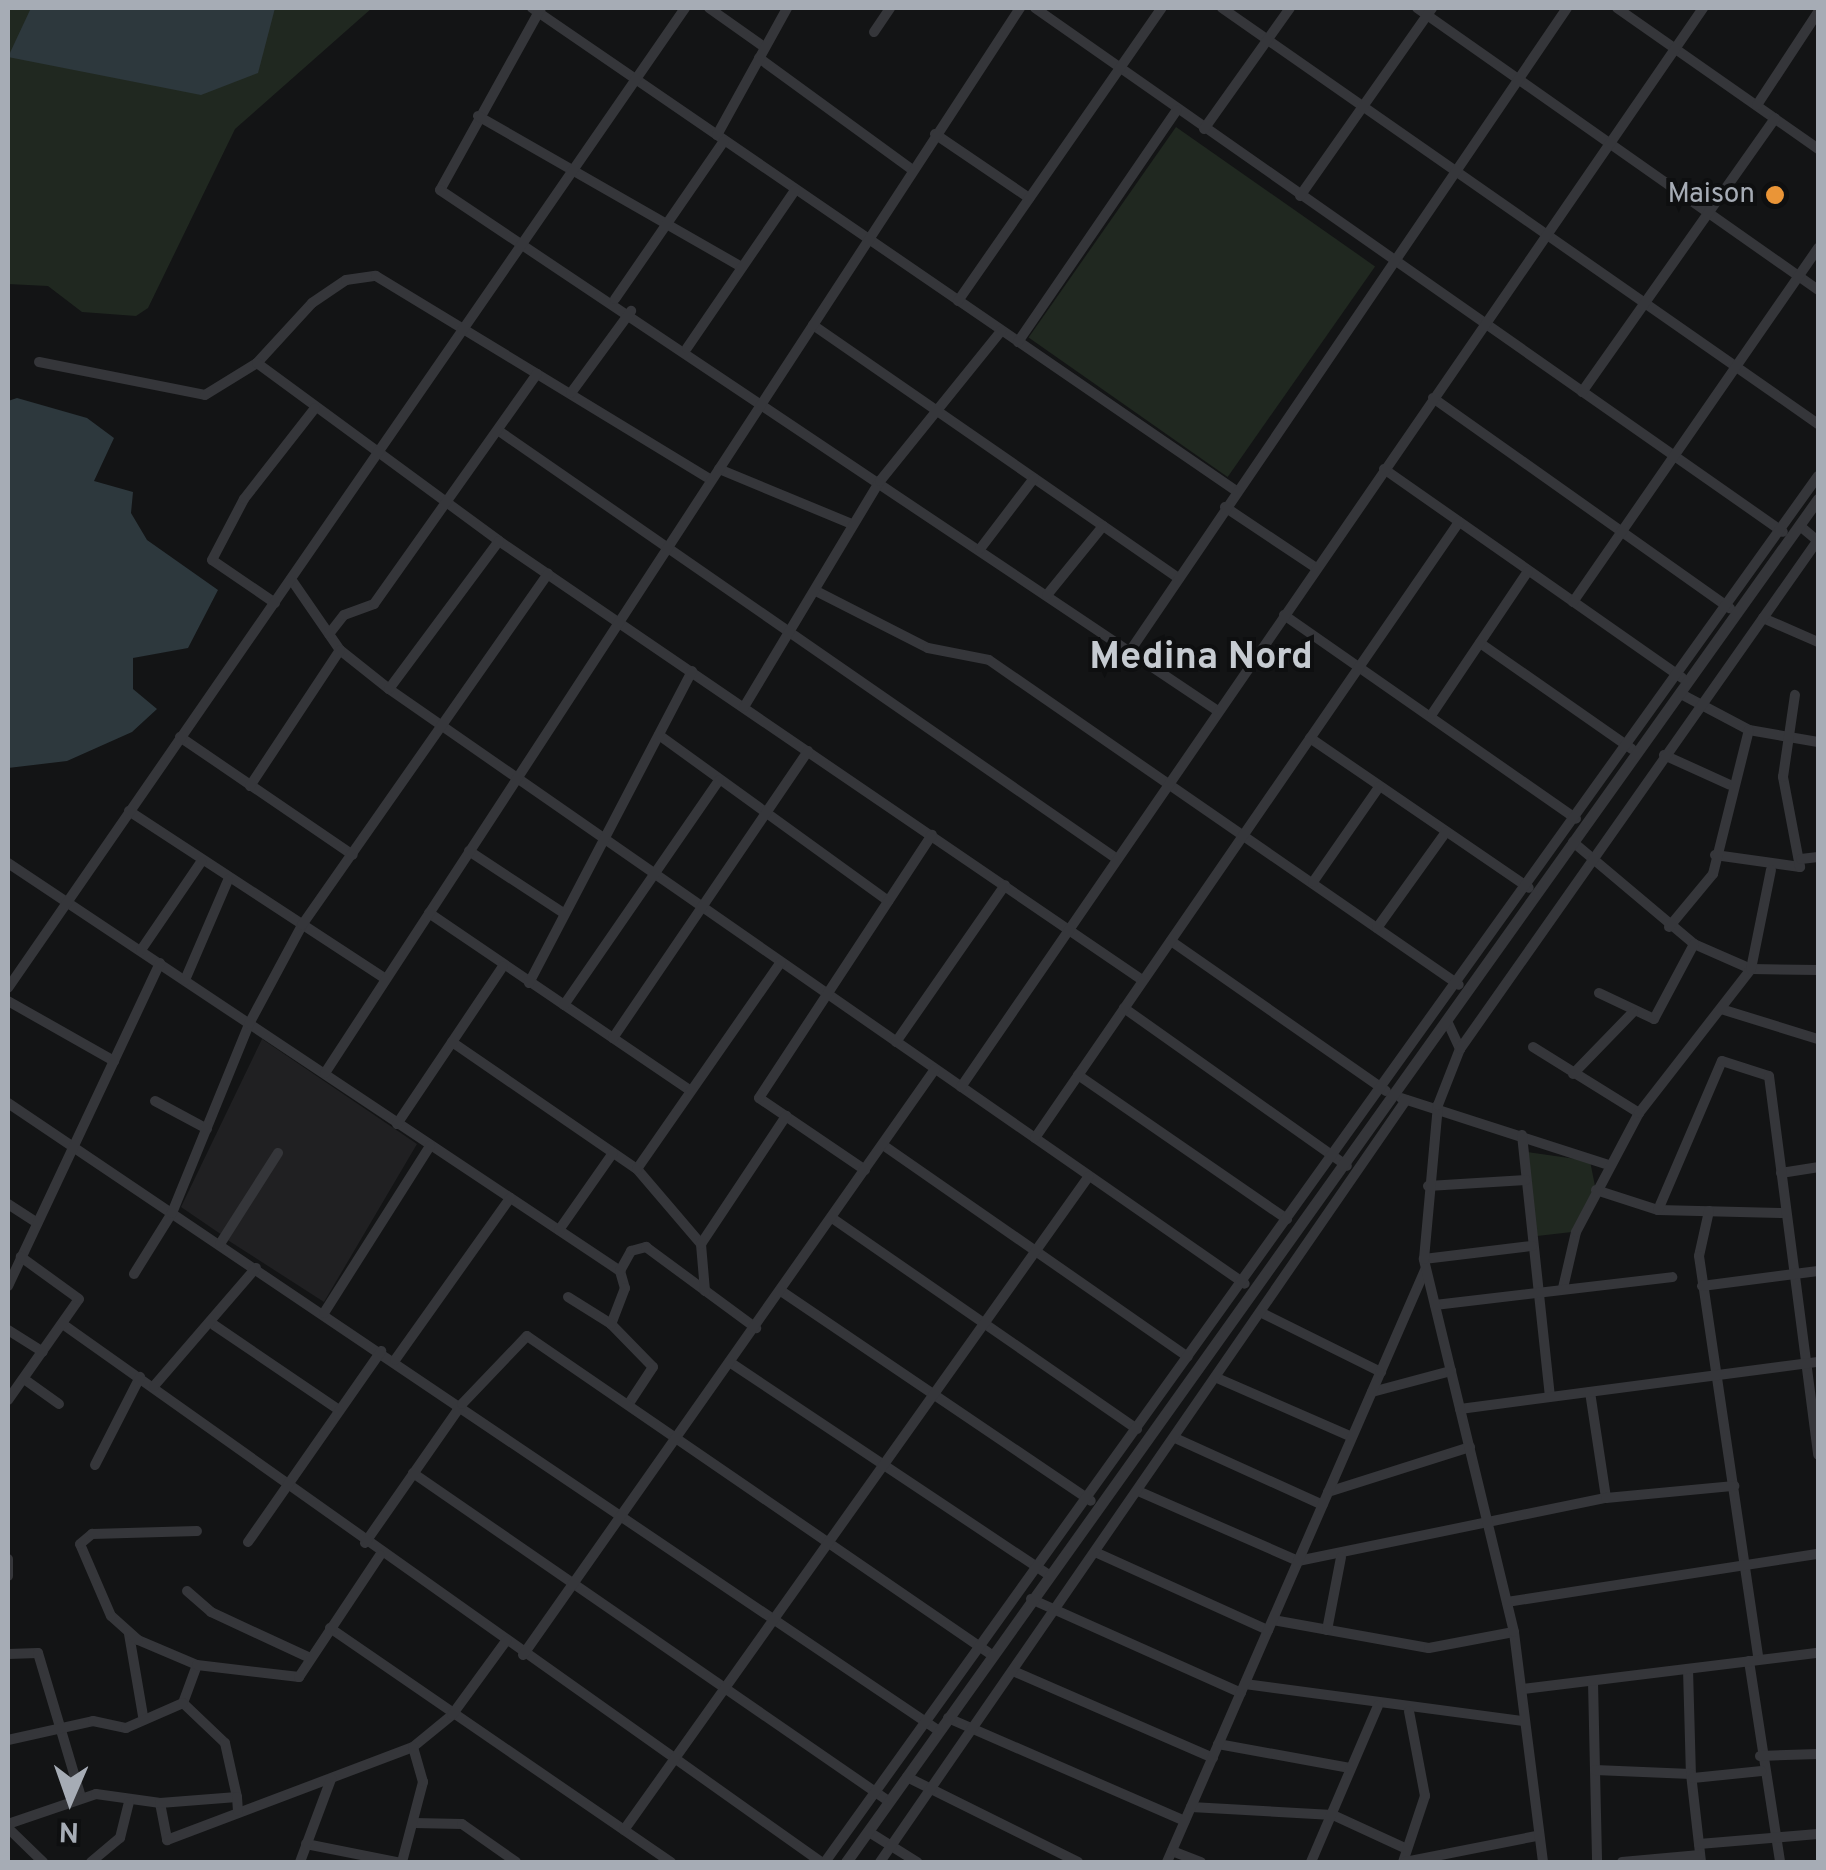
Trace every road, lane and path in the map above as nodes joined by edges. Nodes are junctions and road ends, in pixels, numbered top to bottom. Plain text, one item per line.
1 (686, 8) edge
2 (709, 8) edge
3 (787, 8) edge
4 (890, 8) edge
5 (1020, 8) edge
6 (1035, 8) edge
7 (1162, 8) edge
8 (1222, 8) edge
9 (1290, 8) edge
10 (1567, 8) edge
11 (1618, 8) edge
12 (1703, 8) edge
13 (537, 9) edge
14 (1425, 10) edge
15 (1817, 10) edge
16 (874, 32) dead end
17 (1268, 39) junction
18 (1676, 48) junction
19 (761, 53) junction
20 (1119, 69) junction
21 (638, 79) junction
22 (1518, 79) junction
23 (1756, 105) junction
24 (1363, 106) junction
25 (1178, 110) junction
26 (478, 116) junction
27 (1775, 118) junction
28 (1204, 129) junction
29 (935, 134) junction
30 (720, 138) junction
31 (1610, 143) junction
32 (1818, 148) edge
33 (910, 168) junction
34 (571, 171) junction
35 (1456, 171) junction
36 (794, 190) junction
37 (1300, 196) junction
38 (1028, 198) junction
39 (1708, 210) junction
40 (667, 224) junction
41 (1546, 234) junction
42 (868, 240) junction
43 (524, 241) junction
44 (1818, 248) edge
45 (1394, 262) junction
46 (742, 267) junction
47 (1799, 276) junction
48 (1818, 290) edge
49 (614, 299) junction
50 (958, 301) junction
51 (1645, 303) junction
52 (632, 311) junction
53 (1484, 324) junction
54 (812, 325) junction
55 (466, 328) junction
56 (1000, 331) junction
57 (1018, 342) junction
58 (687, 348) junction
59 (39, 362) dead end
60 (257, 363) junction
61 (1736, 366) junction
62 (537, 374) junction
63 (571, 392) junction
64 (1582, 392) junction
65 (1432, 398) junction
66 (763, 401) junction
67 (315, 408) junction
68 (938, 408) junction
69 (1818, 424) edge
70 (499, 431) junction
71 (379, 454) junction
72 (1673, 456) junction
73 (719, 469) junction
74 (1384, 469) junction
75 (1818, 476) edge
76 (1034, 478) junction
77 (712, 480) junction
78 (880, 480) junction
79 (1235, 490) junction
80 (1818, 499) edge
81 (450, 503) junction
82 (1225, 507) junction
83 (1459, 522) junction
84 (852, 524) junction
85 (1103, 526) junction
86 (1800, 526) junction
87 (1780, 530) junction
88 (1622, 531) junction
89 (1792, 537) junction
90 (1818, 540) edge
91 (499, 541) junction
92 (667, 548) junction
93 (980, 548) junction
94 (1316, 568) junction
95 (1528, 571) junction
96 (548, 574) junction
97 (1179, 578) junction
98 (290, 579) junction
99 (818, 592) junction
100 (1047, 595) junction
101 (1573, 602) junction
102 (275, 603) junction
103 (1726, 605) junction
104 (1737, 614) junction
105 (1284, 615) junction
106 (1762, 618) junction
107 (619, 622) junction
108 (328, 634) junction
109 (795, 634) junction
110 (1818, 642) edge
111 (1480, 643) junction
112 (340, 650) junction
113 (1130, 651) junction
114 (1357, 665) junction
115 (692, 671) junction
116 (1677, 675) junction
117 (1689, 682) junction
118 (389, 690) junction
119 (1680, 694) junction
120 (1795, 695) dead end
121 (1700, 706) junction
122 (744, 707) junction
123 (1218, 711) junction
124 (1432, 714) junction
125 (439, 724) junction
126 (1749, 730) junction
127 (659, 735) junction
128 (180, 737) junction
129 (1310, 738) junction
130 (1785, 742) junction
131 (1818, 742) edge
132 (1632, 749) junction
133 (808, 750) junction
134 (1664, 755) junction
135 (517, 778) junction
136 (719, 780) junction
137 (1166, 785) junction
138 (250, 786) junction
139 (1379, 786) junction
140 (1730, 786) junction
141 (129, 811) junction
142 (761, 816) junction
143 (1579, 822) junction
144 (1446, 832) junction
145 (1242, 834) junction
146 (932, 835) junction
147 (602, 838) junction
148 (1573, 842) junction
149 (470, 852) junction
150 (353, 854) junction
151 (1715, 855) junction
152 (1818, 857) edge
153 (1117, 859) junction
154 (1594, 859) junction
155 (1801, 859) junction
156 (200, 862) junction
157 (8, 863) edge
158 (1770, 870) junction
159 (654, 874) junction
160 (228, 880) junction
161 (1312, 882) junction
162 (1005, 886) junction
163 (1526, 886) junction
164 (1537, 895) junction
165 (67, 901) junction
166 (888, 901) junction
167 (702, 907) junction
168 (562, 912) junction
169 (429, 914) junction
170 (302, 926) junction
171 (1668, 926) junction
172 (1378, 928) junction
173 (1069, 929) junction
174 (1170, 941) junction
175 (1694, 944) junction
176 (140, 950) junction
177 (780, 962) junction
178 (160, 963) junction
179 (503, 966) junction
180 (1751, 969) junction
181 (1818, 970) edge
182 (384, 978) junction
183 (185, 980) junction
184 (1142, 980) junction
185 (529, 983) junction
186 (1457, 983) junction
187 (8, 988) edge
188 (1470, 992) junction
189 (1599, 993) dead end
190 (829, 995) junction
191 (8, 1002) edge
192 (564, 1006) junction
193 (1124, 1008) junction
194 (1721, 1009) junction
195 (1633, 1012) junction
196 (1448, 1023) junction
197 (250, 1024) junction
198 (613, 1038) junction
199 (1818, 1039) edge
200 (452, 1042) junction
201 (896, 1042) junction
202 (1533, 1047) dead end
203 (1460, 1049) junction
204 (114, 1062) junction
205 (935, 1069) junction
206 (325, 1073) junction
207 (1574, 1074) junction
208 (1078, 1075) junction
209 (961, 1087) junction
210 (1382, 1088) junction
211 (688, 1089) junction
212 (1400, 1098) junction
213 (155, 1101) dead end
214 (8, 1104) edge
215 (1438, 1105) junction
216 (1639, 1113) junction
217 (786, 1116) junction
218 (397, 1124) junction
219 (207, 1129) junction
220 (1522, 1136) junction
221 (1034, 1138) junction
222 (883, 1145) junction
223 (430, 1146) junction
224 (73, 1147) junction
225 (278, 1153) dead end
226 (613, 1153) junction
227 (1333, 1156) junction
228 (1347, 1166) junction
229 (1609, 1166) junction
230 (1818, 1167) edge
231 (637, 1169) junction
232 (865, 1170) junction
233 (1781, 1173) junction
234 (1089, 1176) junction
235 (1526, 1180) junction
236 (1428, 1186) junction
237 (1596, 1190) junction
238 (510, 1198) junction
239 (8, 1204) edge
240 (1658, 1210) junction
241 (1710, 1211) junction
242 (172, 1213) junction
243 (1785, 1213) junction
244 (832, 1218) junction
245 (1288, 1219) junction
246 (37, 1223) junction
247 (559, 1230) junction
248 (220, 1244) junction
249 (700, 1244) junction
250 (1532, 1246) junction
251 (1034, 1250) junction
252 (21, 1257) junction
253 (1424, 1265) junction
254 (256, 1268) junction
255 (620, 1271) junction
256 (1818, 1271) edge
257 (134, 1274) dead end
258 (1793, 1275) junction
259 (1672, 1278) dead end
260 (1242, 1282) junction
261 (8, 1286) edge
262 (1702, 1286) junction
263 (1564, 1288) junction
264 (1253, 1290) junction
265 (706, 1291) junction
266 (782, 1291) junction
267 (1536, 1292) junction
268 (568, 1297) dead end
269 (1435, 1305) junction
270 (324, 1312) junction
271 (1262, 1314) junction
272 (981, 1321) junction
273 (611, 1324) junction
274 (64, 1325) junction
275 (214, 1325) junction
276 (756, 1328) junction
277 (8, 1330) edge
278 (381, 1350) junction
279 (43, 1352) junction
280 (1188, 1357) junction
281 (395, 1360) junction
282 (1818, 1362) edge
283 (731, 1363) junction
284 (1804, 1364) junction
285 (1451, 1371) junction
286 (1380, 1372) junction
287 (1718, 1375) junction
288 (140, 1376) junction
289 (24, 1378) junction
290 (1217, 1378) junction
291 (154, 1386) junction
292 (1372, 1392) junction
293 (1590, 1392) junction
294 (932, 1393) junction
295 (1550, 1397) junction
296 (8, 1400) edge
297 (60, 1404) dead end
298 (462, 1404) junction
299 (628, 1405) junction
300 (1460, 1409) junction
301 (338, 1410) junction
302 (1137, 1429) junction
303 (1352, 1437) junction
304 (1175, 1438) junction
305 (678, 1441) junction
306 (1470, 1447) junction
307 (1818, 1455) edge
308 (879, 1463) junction
309 (95, 1465) dead end
310 (414, 1473) junction
311 (286, 1485) junction
312 (1734, 1486) junction
313 (1138, 1491) junction
314 (1328, 1492) junction
315 (1087, 1498) junction
316 (1606, 1498) junction
317 (1323, 1505) junction
318 (1098, 1506) junction
319 (625, 1516) junction
320 (1488, 1526) junction
321 (197, 1531) dead end
322 (248, 1542) dead end
323 (825, 1542) junction
324 (364, 1543) junction
325 (1095, 1552) junction
326 (1818, 1554) edge
327 (380, 1555) junction
328 (1342, 1557) junction
329 (8, 1558) edge
330 (1298, 1561) junction
331 (1745, 1565) junction
332 (1036, 1569) junction
333 (1049, 1575) junction
334 (8, 1576) edge
335 (577, 1586) junction
336 (187, 1590) dead end
337 (1030, 1600) junction
338 (1507, 1602) junction
339 (1054, 1612) junction
340 (770, 1618) junction
341 (1270, 1625) junction
342 (330, 1628) junction
343 (1326, 1630) junction
344 (1514, 1632) junction
345 (129, 1634) junction
346 (506, 1641) junction
347 (980, 1648) junction
348 (1818, 1653) edge
349 (8, 1654) edge
350 (523, 1654) junction
351 (992, 1655) junction
352 (310, 1658) junction
353 (1754, 1661) junction
354 (197, 1665) junction
355 (1688, 1669) junction
356 (1012, 1671) junction
357 (1593, 1682) junction
358 (719, 1685) junction
359 (1243, 1689) junction
360 (1523, 1689) junction
361 (183, 1703) junction
362 (1378, 1706) junction
363 (1409, 1711) junction
364 (452, 1715) junction
365 (142, 1716) junction
366 (948, 1718) junction
367 (1524, 1721) junction
368 (925, 1723) junction
369 (971, 1730) junction
370 (58, 1731) junction
371 (939, 1731) junction
372 (8, 1740) edge
373 (1218, 1744) junction
374 (413, 1746) junction
375 (1818, 1754) edge
376 (1760, 1756) junction
377 (1212, 1758) junction
378 (672, 1760) junction
379 (1350, 1768) junction
380 (1595, 1770) junction
381 (1762, 1771) junction
382 (1692, 1776) junction
383 (907, 1777) junction
384 (331, 1780) junction
385 (930, 1790) junction
386 (876, 1793) junction
387 (80, 1797) junction
388 (237, 1798) junction
389 (129, 1802) junction
390 (890, 1802) junction
391 (160, 1804) junction
392 (1191, 1807) junction
393 (238, 1811) junction
394 (1333, 1815) junction
395 (1186, 1820) junction
396 (414, 1823) junction
397 (8, 1826) edge
398 (624, 1830) junction
399 (869, 1832) junction
400 (1818, 1834) edge
401 (1536, 1836) junction
402 (1775, 1836) junction
403 (306, 1844) junction
404 (890, 1848) junction
405 (1407, 1849) junction
406 (1172, 1850) junction
407 (1700, 1854) edge
408 (667, 1861) edge
409 (42, 1862) edge
410 (91, 1862) edge
411 (300, 1862) edge
412 (399, 1862) edge
413 (516, 1862) edge
414 (823, 1862) edge
415 (846, 1862) edge
416 (880, 1862) edge
417 (917, 1862) edge
418 (1078, 1862) edge
419 (1167, 1862) edge
420 (1202, 1862) edge
421 (1311, 1862) edge
422 (1404, 1862) edge
423 (1543, 1862) edge
424 (1597, 1862) edge
425 (1622, 1862) edge
426 (1780, 1862) edge

1 - 21 street
2 - 19 street
3 - 19 street
4 - 16 street
5 - 29 street
6 - 20 street
7 - 20 street
8 - 17 street
9 - 17 street
10 - 22 street
11 - 18 street
12 - 18 street
13 - 21 street
13 - 26 street
14 - 22 street
14 - 24 street
15 - 23 street
17 - 24 street
17 - 28 street
18 - 23 street
18 - 31 street
19 - 30 street
19 - 33 street
20 - 25 street
20 - 38 street
21 - 30 street
21 - 34 street
22 - 31 street
22 - 35 street
23 - 27 street
24 - 35 street
24 - 37 street
25 - 28 street
25 - 57 street
26 - 34 street
26 - 43 street
27 - 32 street
27 - 39 street
28 - 37 street
29 - 33 street
29 - 38 street
30 - 36 street
30 - 40 street
31 - 39 street
31 - 41 street
33 - 42 street
34 - 40 street
34 - 43 street
35 - 41 street
35 - 45 street
36 - 42 street
36 - 46 street
37 - 45 street
38 - 50 street
39 - 47 street
39 - 51 street
40 - 46 street
40 - 49 street
41 - 51 street
41 - 53 street
42 - 50 street
42 - 54 street
43 - 49 street
43 - 55 street
44 - 47 street
45 - 53 street
45 - 79 street
46 - 58 street
47 - 48 street
47 - 61 street
49 - 52 street
50 - 56 street
51 - 61 street
51 - 64 street
52 - 58 street
52 - 63 street
53 - 64 street
53 - 65 street
54 - 66 street
54 - 68 street
55 - 60 street
55 - 62 street
55 - 71 street
56 - 57 street
56 - 68 street
57 - 79 street
58 - 66 street
59 - 60 street
60 - 67 street
61 - 69 street
61 - 72 street
62 - 63 street
62 - 70 street
63 - 77 street
64 - 72 street
65 - 74 street
65 - 88 street
66 - 73 street
66 - 78 street
67 - 71 street
67 - 102 street
68 - 76 street
68 - 78 street
70 - 81 street
70 - 92 street
71 - 81 street
71 - 98 street
72 - 87 street
72 - 88 street
73 - 77 street
73 - 84 street
74 - 83 street
74 - 94 street
75 - 87 street
76 - 85 street
76 - 93 street
77 - 92 street
78 - 84 street
78 - 93 street
79 - 82 street
80 - 86 street
81 - 91 street
81 - 108 street
82 - 94 street
82 - 97 street
83 - 95 street
83 - 114 street
84 - 99 street
85 - 97 street
85 - 100 street
86 - 89 street
86 - 90 street
87 - 89 street
87 - 103 street
88 - 101 street
88 - 103 street
89 - 104 street
90 - 106 street
91 - 96 street
91 - 118 street
92 - 107 street
92 - 109 street
93 - 100 street
94 - 105 street
95 - 101 street
95 - 111 street
96 - 107 street
96 - 125 street
97 - 113 street
98 - 102 street
98 - 108 street
99 - 109 street
99 - 137 street
100 - 113 street
101 - 116 street
102 - 128 street
103 - 104 street
103 - 116 street
104 - 117 street
105 - 114 street
105 - 123 street
106 - 110 street
106 - 121 street
107 - 115 street
107 - 135 street
108 - 112 street
109 - 122 street
109 - 153 street
111 - 124 street
111 - 132 street
112 - 118 street
112 - 138 street
113 - 123 street
114 - 124 street
114 - 129 street
115 - 122 street
115 - 127 street
116 - 117 street
116 - 132 street
117 - 119 street
118 - 125 street
119 - 121 street
119 - 132 street
120 - 130 street
121 - 126 street
121 - 134 street
122 - 133 street
123 - 137 street
124 - 143 street
125 - 135 street
125 - 150 street
126 - 130 street
126 - 140 street
127 - 136 street
127 - 147 street
128 - 138 street
128 - 141 street
129 - 139 street
129 - 145 street
130 - 131 street
130 - 155 street
132 - 143 street
133 - 142 street
133 - 146 street
134 - 140 street
134 - 154 street
135 - 147 street
135 - 149 street
136 - 142 street
136 - 159 street
137 - 145 street
137 - 153 street
138 - 150 street
139 - 144 street
139 - 161 street
140 - 151 street
141 - 156 street
141 - 165 street
142 - 166 street
142 - 167 street
143 - 148 street
143 - 163 street
144 - 163 street
144 - 172 street
145 - 161 street
145 - 174 street
146 - 162 street
146 - 166 street
147 - 159 street
147 - 168 street
148 - 154 street
148 - 164 street
149 - 168 street
149 - 169 street
150 - 170 street
151 - 158 street
151 - 171 street
152 - 155 street
153 - 173 street
154 - 171 street
154 - 203 street
155 - 158 street
156 - 160 street
156 - 176 street
157 - 165 street
158 - 180 street
159 - 167 street
159 - 192 street
160 - 170 street
160 - 183 street
161 - 172 street
162 - 173 street
162 - 201 street
163 - 164 street
163 - 186 street
164 - 188 street
165 - 176 street
165 - 187 street
166 - 190 street
167 - 177 street
167 - 198 street
168 - 185 street
169 - 179 street
169 - 182 street
170 - 182 street
170 - 197 street
171 - 175 street
172 - 186 street
173 - 184 street
173 - 209 street
174 - 184 street
174 - 210 street
175 - 180 street
175 - 195 street
176 - 178 street
177 - 190 street
177 - 211 street
178 - 183 street
178 - 204 street
179 - 185 street
179 - 200 street
180 - 181 street
180 - 194 street
182 - 206 street
183 - 197 street
184 - 193 street
185 - 192 street
186 - 188 street
186 - 210 street
188 - 196 street
189 - 195 street
190 - 201 street
190 - 217 street
191 - 204 street
192 - 198 street
193 - 208 street
193 - 227 street
194 - 199 street
194 - 216 street
195 - 207 street
196 - 203 street
196 - 212 street
197 - 206 street
197 - 219 street
198 - 211 street
200 - 218 street
200 - 226 street
201 - 205 street
202 - 207 street
203 - 215 street
204 - 224 street
205 - 209 street
205 - 222 street
206 - 218 street
207 - 216 street
208 - 221 street
208 - 245 street
209 - 221 street
210 - 212 street
210 - 227 street
211 - 231 street
212 - 215 street
212 - 228 street
212 - 271 street
213 - 219 street
214 - 224 street
215 - 220 street
215 - 236 street
216 - 229 street
217 - 232 street
217 - 249 street
218 - 223 street
219 - 242 street
220 - 229 street
220 - 235 street
221 - 234 street
222 - 232 street
222 - 251 street
223 - 238 street
223 - 270 street
224 - 242 street
224 - 246 street
225 - 248 street
226 - 231 street
226 - 247 street
227 - 228 street
227 - 245 street
228 - 264 street
229 - 237 street
230 - 233 street
231 - 249 street
232 - 244 street
233 - 240 street
233 - 243 street
234 - 251 street
234 - 260 street
235 - 236 street
235 - 250 street
236 - 253 street
237 - 240 street
237 - 263 street
238 - 247 street
238 - 281 street
239 - 246 street
240 - 241 street
241 - 243 street
241 - 262 street
242 - 248 street
242 - 257 street
243 - 258 street
244 - 266 street
244 - 272 street
245 - 260 street
246 - 252 street
247 - 255 street
248 - 254 street
249 - 265 street
250 - 253 street
250 - 267 street
251 - 272 street
251 - 280 street
252 - 261 street
252 - 274 street
253 - 269 street
253 - 286 street
254 - 270 street
254 - 275 street
255 - 265 street
255 - 273 street
256 - 258 street
258 - 262 street
258 - 284 street
259 - 263 street
260 - 264 street
260 - 280 street
262 - 287 street
263 - 267 street
264 - 318 street
265 - 276 street
266 - 276 street
266 - 294 street
267 - 269 street
267 - 295 street
268 - 273 street
269 - 285 street
270 - 278 street
271 - 286 street
271 - 290 street
272 - 294 street
272 - 302 street
273 - 299 street
274 - 279 street
274 - 288 street
275 - 291 street
275 - 301 street
276 - 283 street
277 - 279 street
278 - 281 street
278 - 301 street
279 - 289 street
280 - 302 street
281 - 298 street
282 - 284 street
283 - 305 street
283 - 308 street
284 - 287 street
284 - 307 street
285 - 292 street
285 - 300 street
286 - 292 street
287 - 293 street
287 - 312 street
288 - 291 street
288 - 309 street
289 - 296 street
289 - 297 street
290 - 303 street
290 - 304 street
291 - 311 street
292 - 303 street
293 - 295 street
293 - 316 street
294 - 308 street
294 - 315 street
295 - 300 street
298 - 299 street
298 - 310 street
298 - 319 street
299 - 305 street
300 - 306 street
301 - 311 street
302 - 315 street
303 - 314 street
304 - 313 street
304 - 317 street
305 - 319 street
305 - 323 street
306 - 314 street
306 - 320 street
308 - 323 street
308 - 332 street
310 - 324 street
310 - 335 street
311 - 322 street
311 - 324 street
312 - 316 street
312 - 331 street
313 - 325 street
313 - 330 street
314 - 317 street
315 - 318 street
315 - 332 street
316 - 320 street
317 - 330 street
318 - 333 street
319 - 335 street
319 - 340 street
320 - 328 street
320 - 338 street
321 - 345 street
323 - 340 street
323 - 347 street
324 - 327 street
325 - 339 street
325 - 341 street
326 - 331 street
327 - 342 street
327 - 346 street
328 - 330 street
328 - 343 street
329 - 334 street
330 - 341 street
331 - 338 street
331 - 353 street
332 - 333 street
332 - 347 street
333 - 337 street
335 - 350 street
335 - 358 street
336 - 352 street
337 - 339 street
337 - 351 street
338 - 344 street
339 - 356 street
339 - 359 street
340 - 358 street
340 - 368 street
341 - 343 street
341 - 359 street
342 - 352 street
342 - 364 street
343 - 344 street
344 - 360 street
345 - 354 street
345 - 365 street
346 - 350 street
346 - 364 street
347 - 351 street
347 - 368 street
348 - 353 street
349 - 370 street
350 - 378 street
351 - 366 street
352 - 354 street
353 - 355 street
353 - 376 street
354 - 361 street
355 - 357 street
355 - 382 street
356 - 369 street
356 - 377 street
357 - 360 street
357 - 380 street
358 - 378 street
358 - 386 street
359 - 362 street
359 - 373 street
360 - 367 street
361 - 365 street
361 - 388 street
362 - 363 street
362 - 379 street
363 - 367 street
363 - 405 street
364 - 374 street
364 - 398 street
365 - 370 street
366 - 369 street
366 - 371 street
367 - 401 street
368 - 371 street
368 - 386 street
369 - 385 street
369 - 395 street
370 - 372 street
370 - 387 street
371 - 383 street
373 - 377 street
373 - 379 street
374 - 384 street
374 - 396 street
375 - 376 street
376 - 381 street
377 - 392 street
378 - 398 street
378 - 414 street
379 - 394 street
380 - 382 street
380 - 424 street
381 - 382 street
381 - 402 street
382 - 407 street
383 - 385 street
383 - 390 street
384 - 393 street
384 - 403 street
385 - 404 street
385 - 418 street
386 - 390 street
386 - 414 street
387 - 389 street
387 - 397 street
388 - 391 street
388 - 393 street
389 - 391 street
389 - 410 street
390 - 399 street
391 - 393 street
392 - 394 street
392 - 395 street
394 - 405 street
394 - 421 street
395 - 406 street
396 - 412 street
396 - 413 street
397 - 409 street
398 - 408 street
399 - 404 street
399 - 415 street
400 - 402 street
401 - 422 street
401 - 423 street
402 - 407 street
402 - 426 street
403 - 411 street
403 - 412 street
404 - 416 street
404 - 417 street
405 - 422 street
406 - 419 street
406 - 420 street
407 - 425 street

